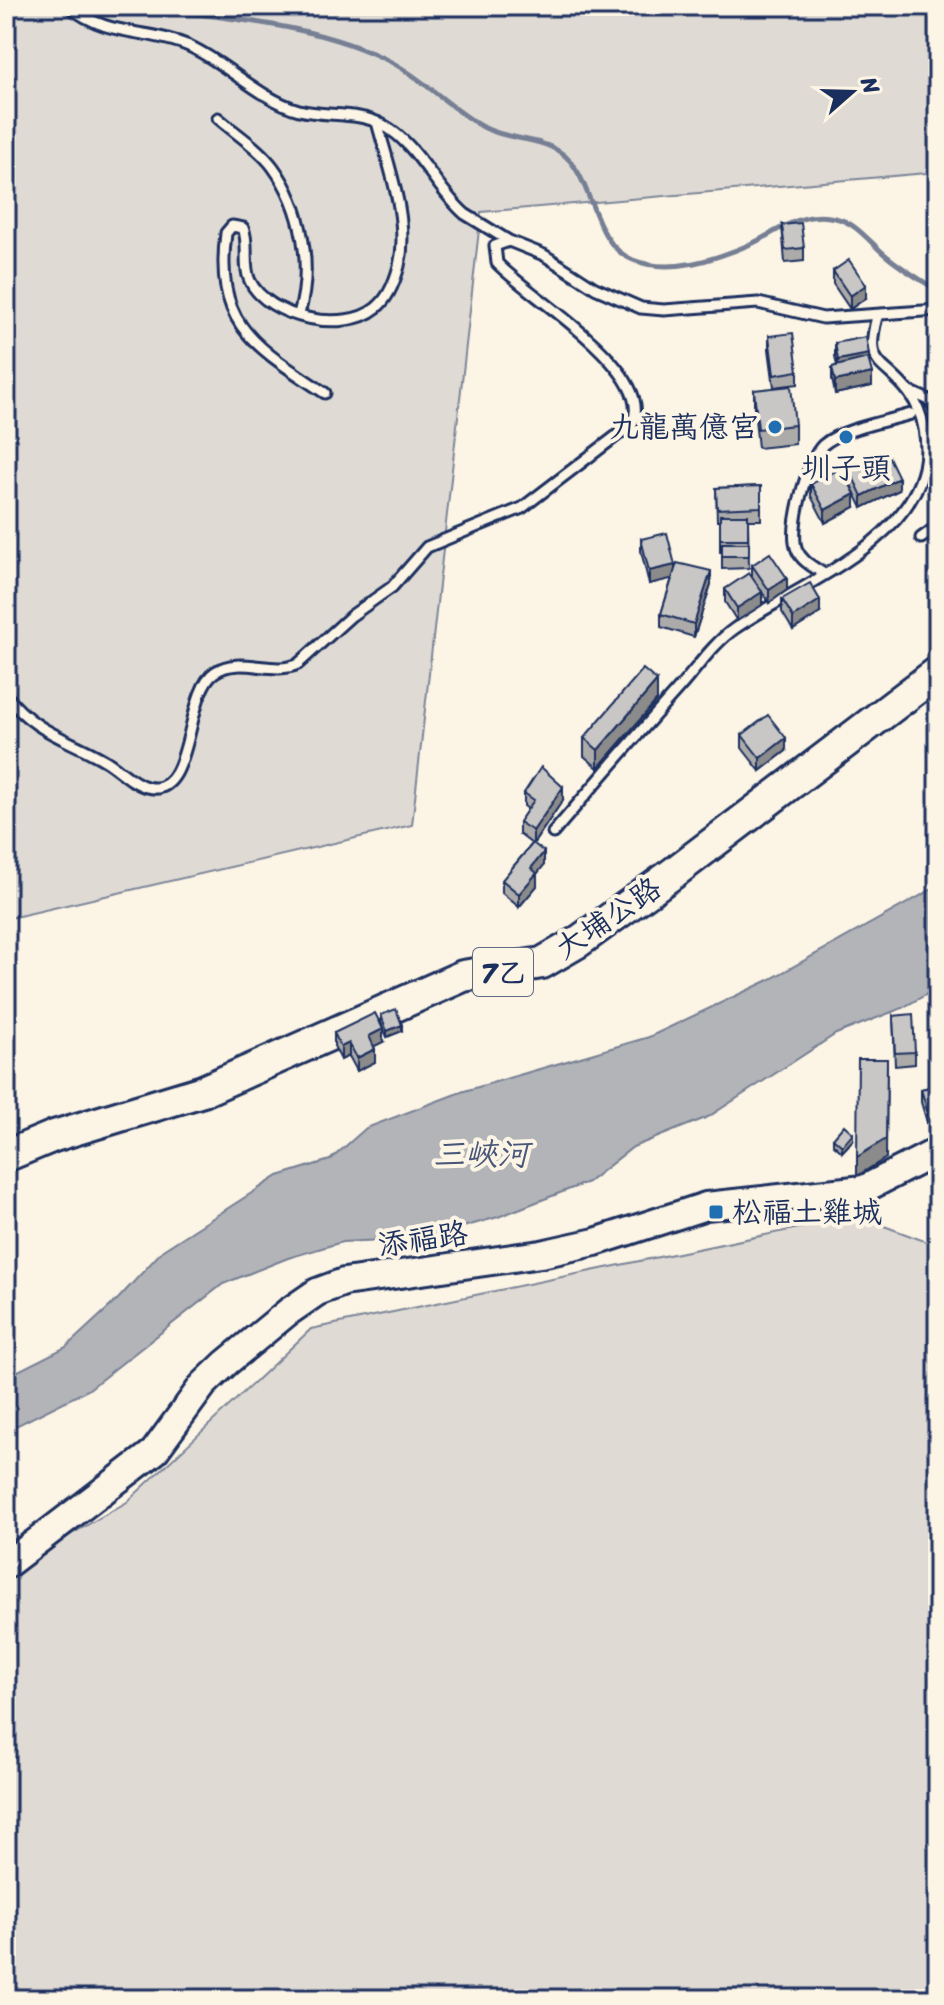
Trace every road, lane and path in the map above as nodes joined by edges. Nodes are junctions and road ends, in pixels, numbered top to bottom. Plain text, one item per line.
1 (69, 6) edge
2 (218, 118) dead end
3 (377, 122) junction
4 (509, 241) junction
5 (938, 310) edge
6 (299, 314) junction
7 (877, 317) junction
8 (907, 390) junction
9 (325, 393) dead end
10 (938, 411) edge
11 (911, 414) dead end
12 (938, 526) edge
13 (921, 538) dead end
14 (824, 574) junction
15 (938, 672) edge
16 (6, 695) edge
17 (553, 833) dead end
18 (938, 1151) edge
19 (7, 1154) edge
20 (6, 1565) edge

1 - 3 lane
2 - 6 lane
3 - 4 lane
3 - 6 lane
4 - 7 lane
4 - 16 lane
5 - 7 lane
6 - 9 lane
7 - 8 lane
8 - 10 lane
8 - 14 lane
11 - 14 lane
12 - 13 lane
14 - 17 lane
15 - 19 main road, 大埔公路 / 7乙
18 - 20 street, 添福路

